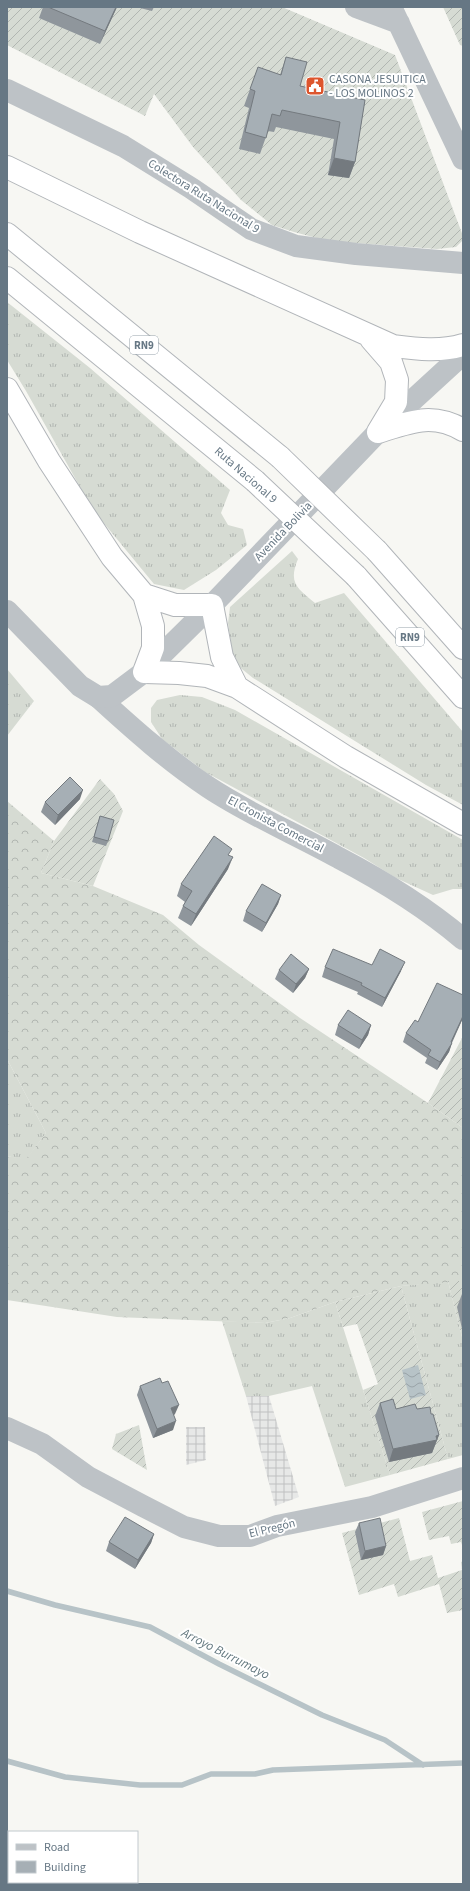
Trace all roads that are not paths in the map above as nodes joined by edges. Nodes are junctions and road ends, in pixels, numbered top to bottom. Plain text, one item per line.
1 (356, 7) edge
2 (395, 15) edge
3 (7, 90) edge
4 (463, 159) edge
5 (7, 167) edge
6 (7, 234) edge
7 (463, 263) edge
8 (7, 278) edge
9 (366, 334) junction
10 (463, 345) edge
11 (463, 354) edge
12 (7, 389) edge
13 (463, 430) edge
14 (378, 432) junction
15 (144, 595) junction
16 (212, 605) junction
17 (7, 611) edge
18 (463, 648) edge
19 (144, 672) junction
20 (237, 687) junction
21 (98, 697) junction
22 (463, 697) edge
23 (463, 824) edge
24 (463, 939) edge
25 (7, 1428) edge
26 (463, 1478) edge

1 - 2 street
2 - 4 street
3 - 7 street, Colectora Ruta Nacional 9
5 - 9 highway
6 - 18 highway, RN9, bridge
8 - 22 highway, Ruta Nacional 9 / RN9, bridge
9 - 10 highway
9 - 14 highway
11 - 14 street, Avenida Bolivia
12 - 15 highway
13 - 14 highway
14 - 16 street, Avenida Bolivia
15 - 16 highway
15 - 19 highway
16 - 19 street, Avenida Bolivia
16 - 20 highway
17 - 21 street, El Cronista Comercial
19 - 20 highway
19 - 21 street, Avenida Bolivia
20 - 23 highway
21 - 24 street, El Cronista Comercial
25 - 26 street, El Pregón

